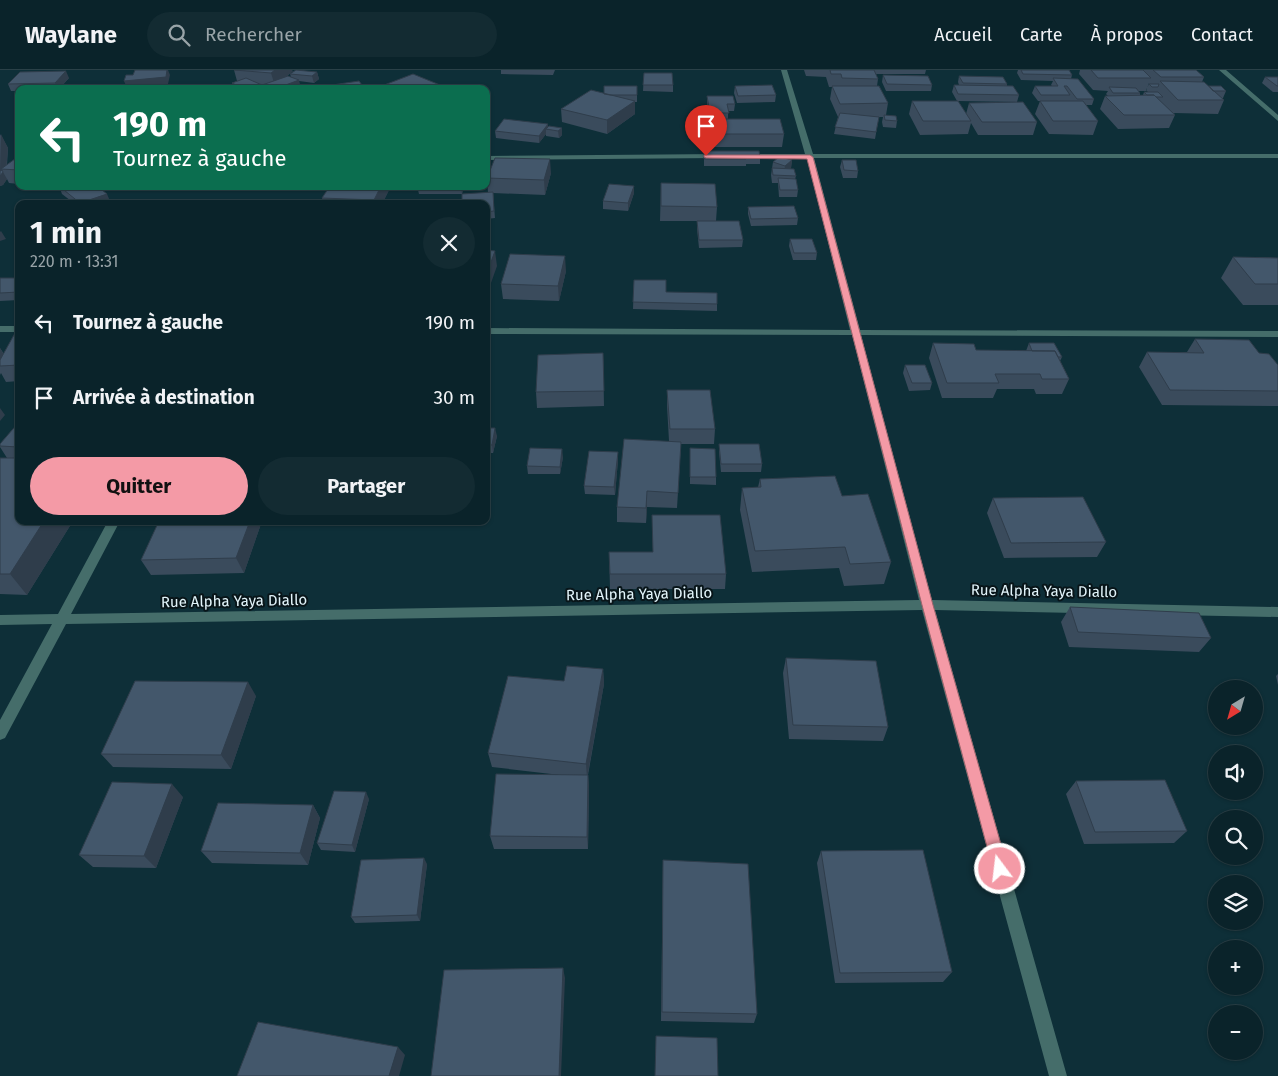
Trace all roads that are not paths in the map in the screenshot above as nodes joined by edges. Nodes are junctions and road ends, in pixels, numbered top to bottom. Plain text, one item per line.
1 (784, 70) edge
2 (1222, 70) edge
3 (1278, 119) edge
4 (726, 156) edge
5 (736, 156) edge
6 (1278, 156) edge
7 (810, 157) junction
8 (490, 158) edge
9 (0, 329) edge
10 (15, 329) edge
11 (490, 331) edge
12 (855, 332) junction
13 (1278, 334) edge
14 (112, 525) edge
15 (927, 605) junction
16 (1278, 612) edge
17 (0, 620) edge
18 (61, 620) junction
19 (0, 734) edge
20 (1058, 1076) edge

1 - 7 street
2 - 3 street
4 - 8 street
5 - 7 street
6 - 7 street
7 - 12 street
9 - 10 street
11 - 12 street
12 - 13 street
12 - 15 street
14 - 18 street
15 - 16 street, Rue Alpha Yaya Diallo
15 - 18 street, Rue Alpha Yaya Diallo
15 - 20 street
17 - 18 street, Rue Alpha Yaya Diallo
18 - 19 street

